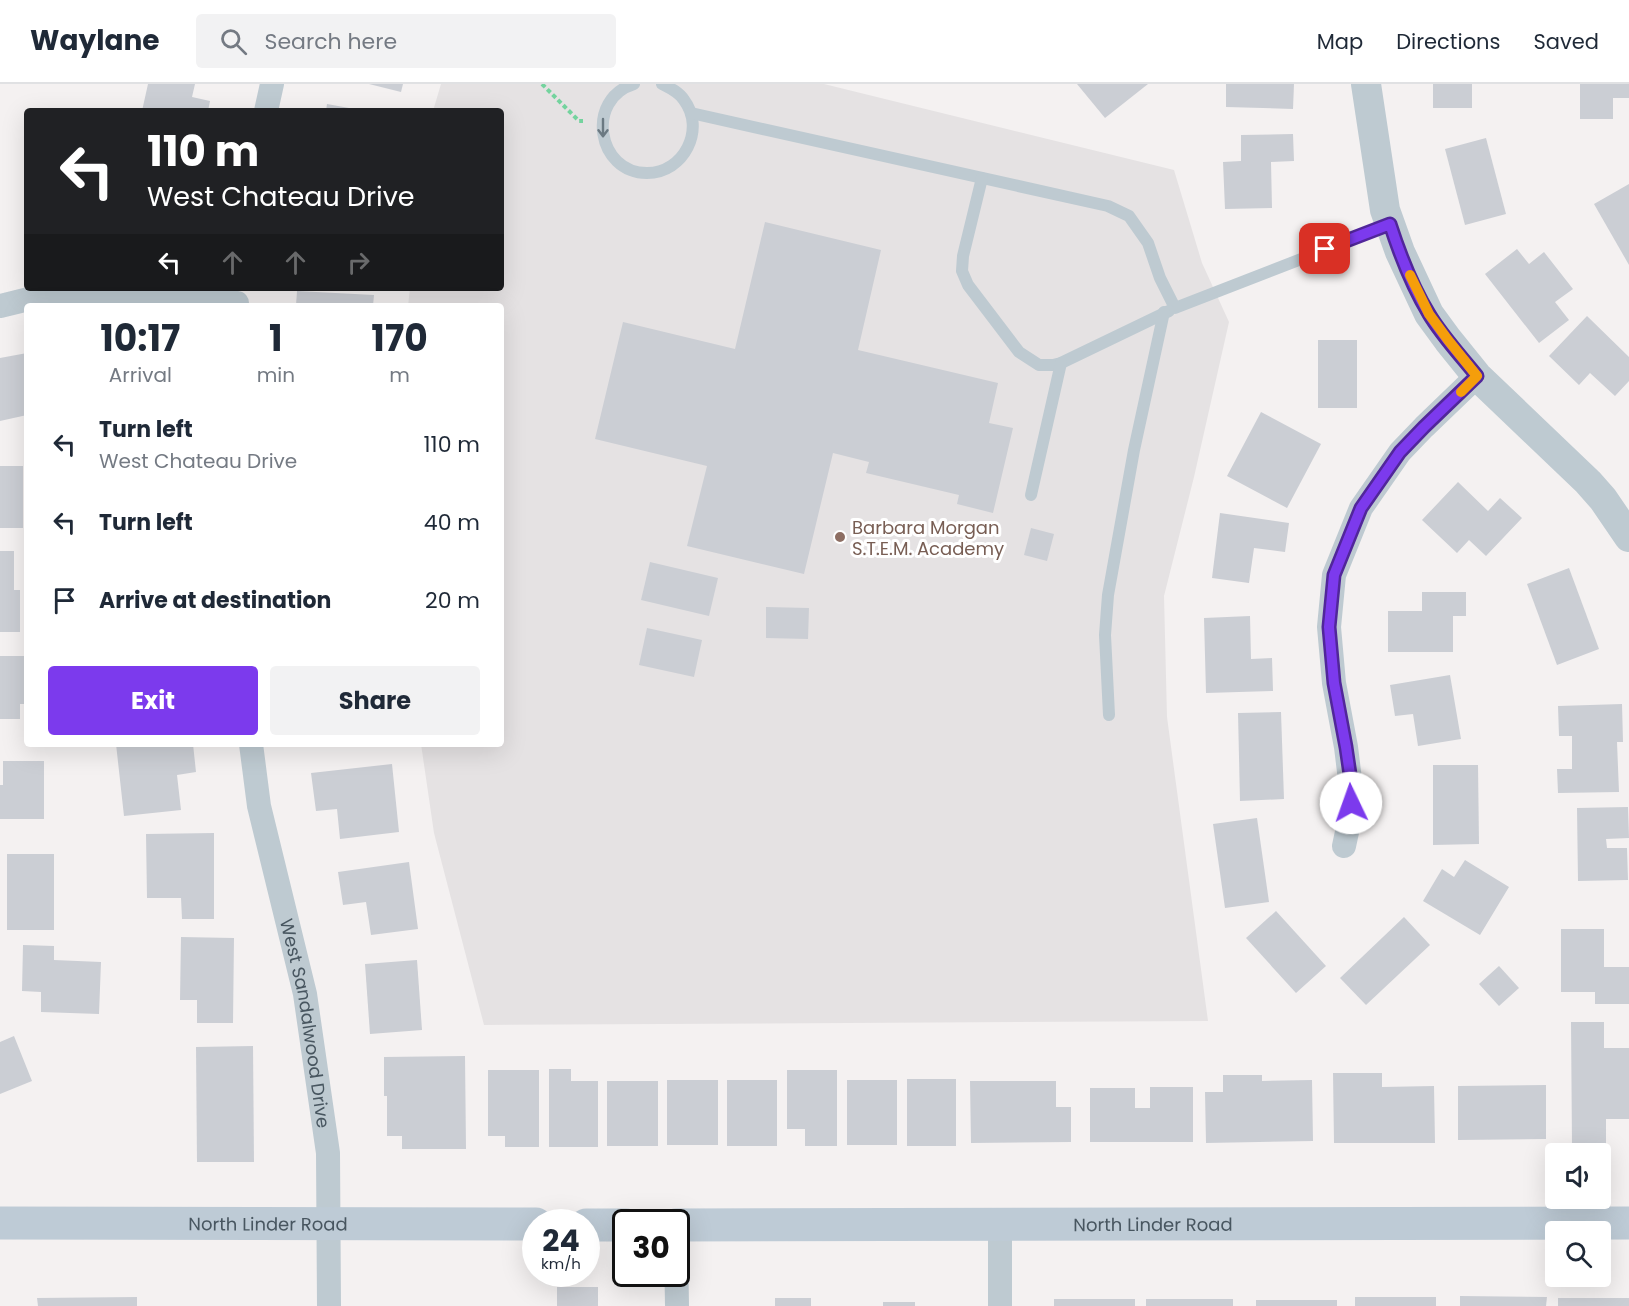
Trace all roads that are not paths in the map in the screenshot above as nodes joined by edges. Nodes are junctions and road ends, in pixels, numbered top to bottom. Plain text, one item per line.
1 (272, 84) edge
2 (634, 84) edge
3 (662, 84) edge
4 (1366, 84) edge
5 (267, 108) edge
6 (691, 113) junction
7 (982, 178) junction
8 (1390, 224) junction
9 (238, 299) edge
10 (0, 306) edge
11 (1170, 310) junction
12 (1061, 363) junction
13 (1477, 376) junction
14 (1030, 495) dead end
15 (1629, 537) edge
16 (1109, 715) dead end
17 (251, 747) edge
18 (1344, 846) dead end
19 (0, 1223) edge
20 (329, 1223) junction
21 (1629, 1223) edge
22 (522, 1224) edge
23 (1000, 1224) junction
24 (690, 1225) edge
25 (677, 1287) edge
26 (329, 1306) edge
27 (677, 1306) edge
28 (1000, 1306) edge

1 - 5 street
2 -> 6 lane
3 - 6 lane
4 - 8 street
6 - 7 lane
7 - 11 lane
7 - 12 lane
8 - 11 lane
8 - 13 street
9 - 10 street
11 - 12 lane
11 - 16 lane
12 - 14 lane
13 - 15 street
13 - 18 street
17 - 20 street, West Sandalwood Drive
19 - 20 main road, North Linder Road
20 - 22 main road, North Linder Road
20 - 26 street, West Sandalwood Drive
21 - 23 main road, North Linder Road
23 - 24 main road, North Linder Road
23 - 28 street
25 - 27 street

